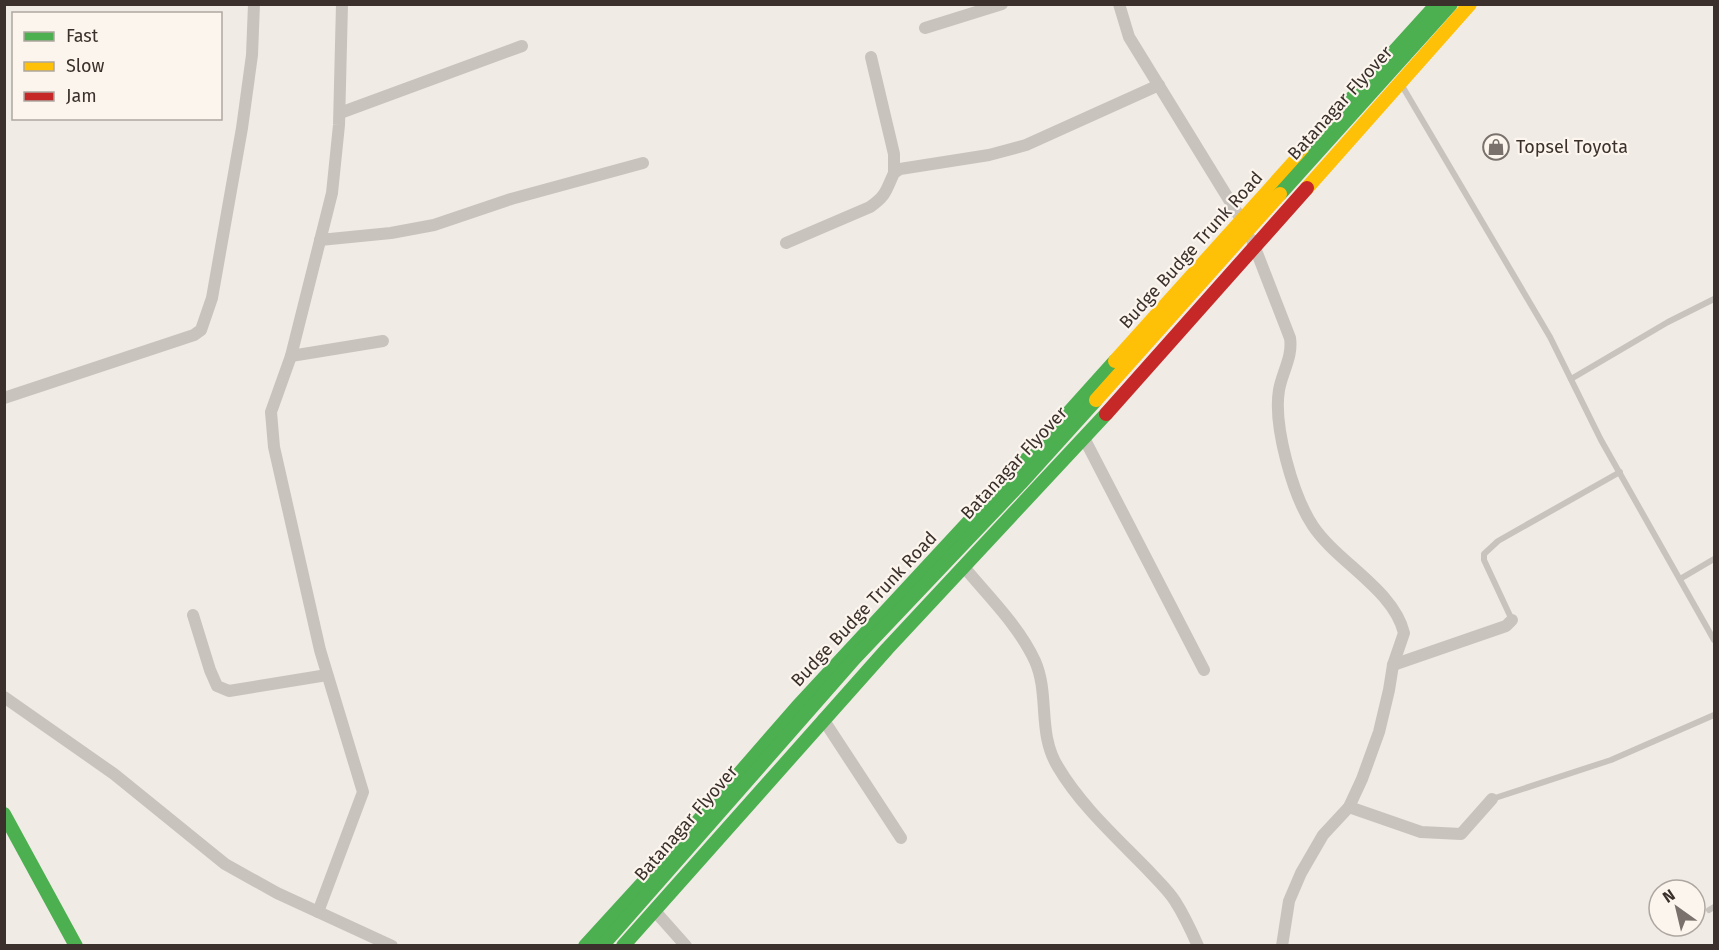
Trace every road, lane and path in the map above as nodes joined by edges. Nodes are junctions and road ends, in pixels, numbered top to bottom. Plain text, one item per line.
1 (254, 4) edge
2 (342, 4) edge
3 (1002, 4) edge
4 (1119, 4) edge
5 (1437, 4) edge
6 (1451, 4) edge
7 (1470, 4) edge
8 (968, 9) edge
9 (925, 28) dead end
10 (522, 46) dead end
11 (871, 57) dead end
12 (1401, 83) junction
13 (1159, 85) junction
14 (340, 113) junction
15 (643, 163) dead end
16 (894, 173) junction
17 (1243, 219) junction
18 (320, 240) junction
19 (786, 243) dead end
20 (1255, 247) junction
21 (1714, 299) edge
22 (382, 341) dead end
23 (291, 356) junction
24 (1571, 380) junction
25 (4, 398) edge
26 (1084, 438) junction
27 (1620, 472) junction
28 (1714, 560) edge
29 (964, 567) junction
30 (1680, 579) junction
31 (193, 615) dead end
32 (1512, 620) joint
33 (1714, 640) edge
34 (1393, 665) junction
35 (1204, 670) dead end
36 (327, 675) junction
37 (4, 697) edge
38 (1714, 716) edge
39 (823, 719) junction
40 (1492, 799) joint
41 (1349, 807) junction
42 (4, 814) edge
43 (901, 838) dead end
44 (654, 910) junction
45 (318, 912) junction
46 (76, 945) edge
47 (392, 945) edge
48 (585, 945) edge
49 (602, 945) edge
50 (623, 945) edge
51 (686, 945) edge
52 (1198, 945) edge
53 (1282, 945) edge

1 - 25 street
2 - 14 street
3 - 8 street
4 - 13 street
5 - 17 street, Budge Budge Trunk Road
6 - 49 street, Batanagar Flyover, bridge
7 - 12 street
8 - 9 street
10 - 14 street
11 - 16 street
12 - 20 street
12 - 24 lane
13 - 16 street
13 - 17 street
14 - 18 street
15 - 18 street
16 - 19 street
17 - 20 street
17 - 48 street, Budge Budge Trunk Road
18 - 23 street
20 - 26 street
20 - 34 street
21 - 24 lane
22 - 23 street
23 - 36 street
24 - 27 lane
26 - 29 street
26 - 35 street
27 - 30 lane
27 - 32 lane
28 - 30 lane
29 - 39 street
29 - 52 street
30 - 33 lane
31 - 36 street
32 - 34 street
34 - 41 street
36 - 45 street
37 - 45 street
38 - 40 lane
39 - 43 street
39 - 44 street
40 - 41 street
41 - 53 street
42 - 46 street
44 - 50 street
44 - 51 street
45 - 47 street

